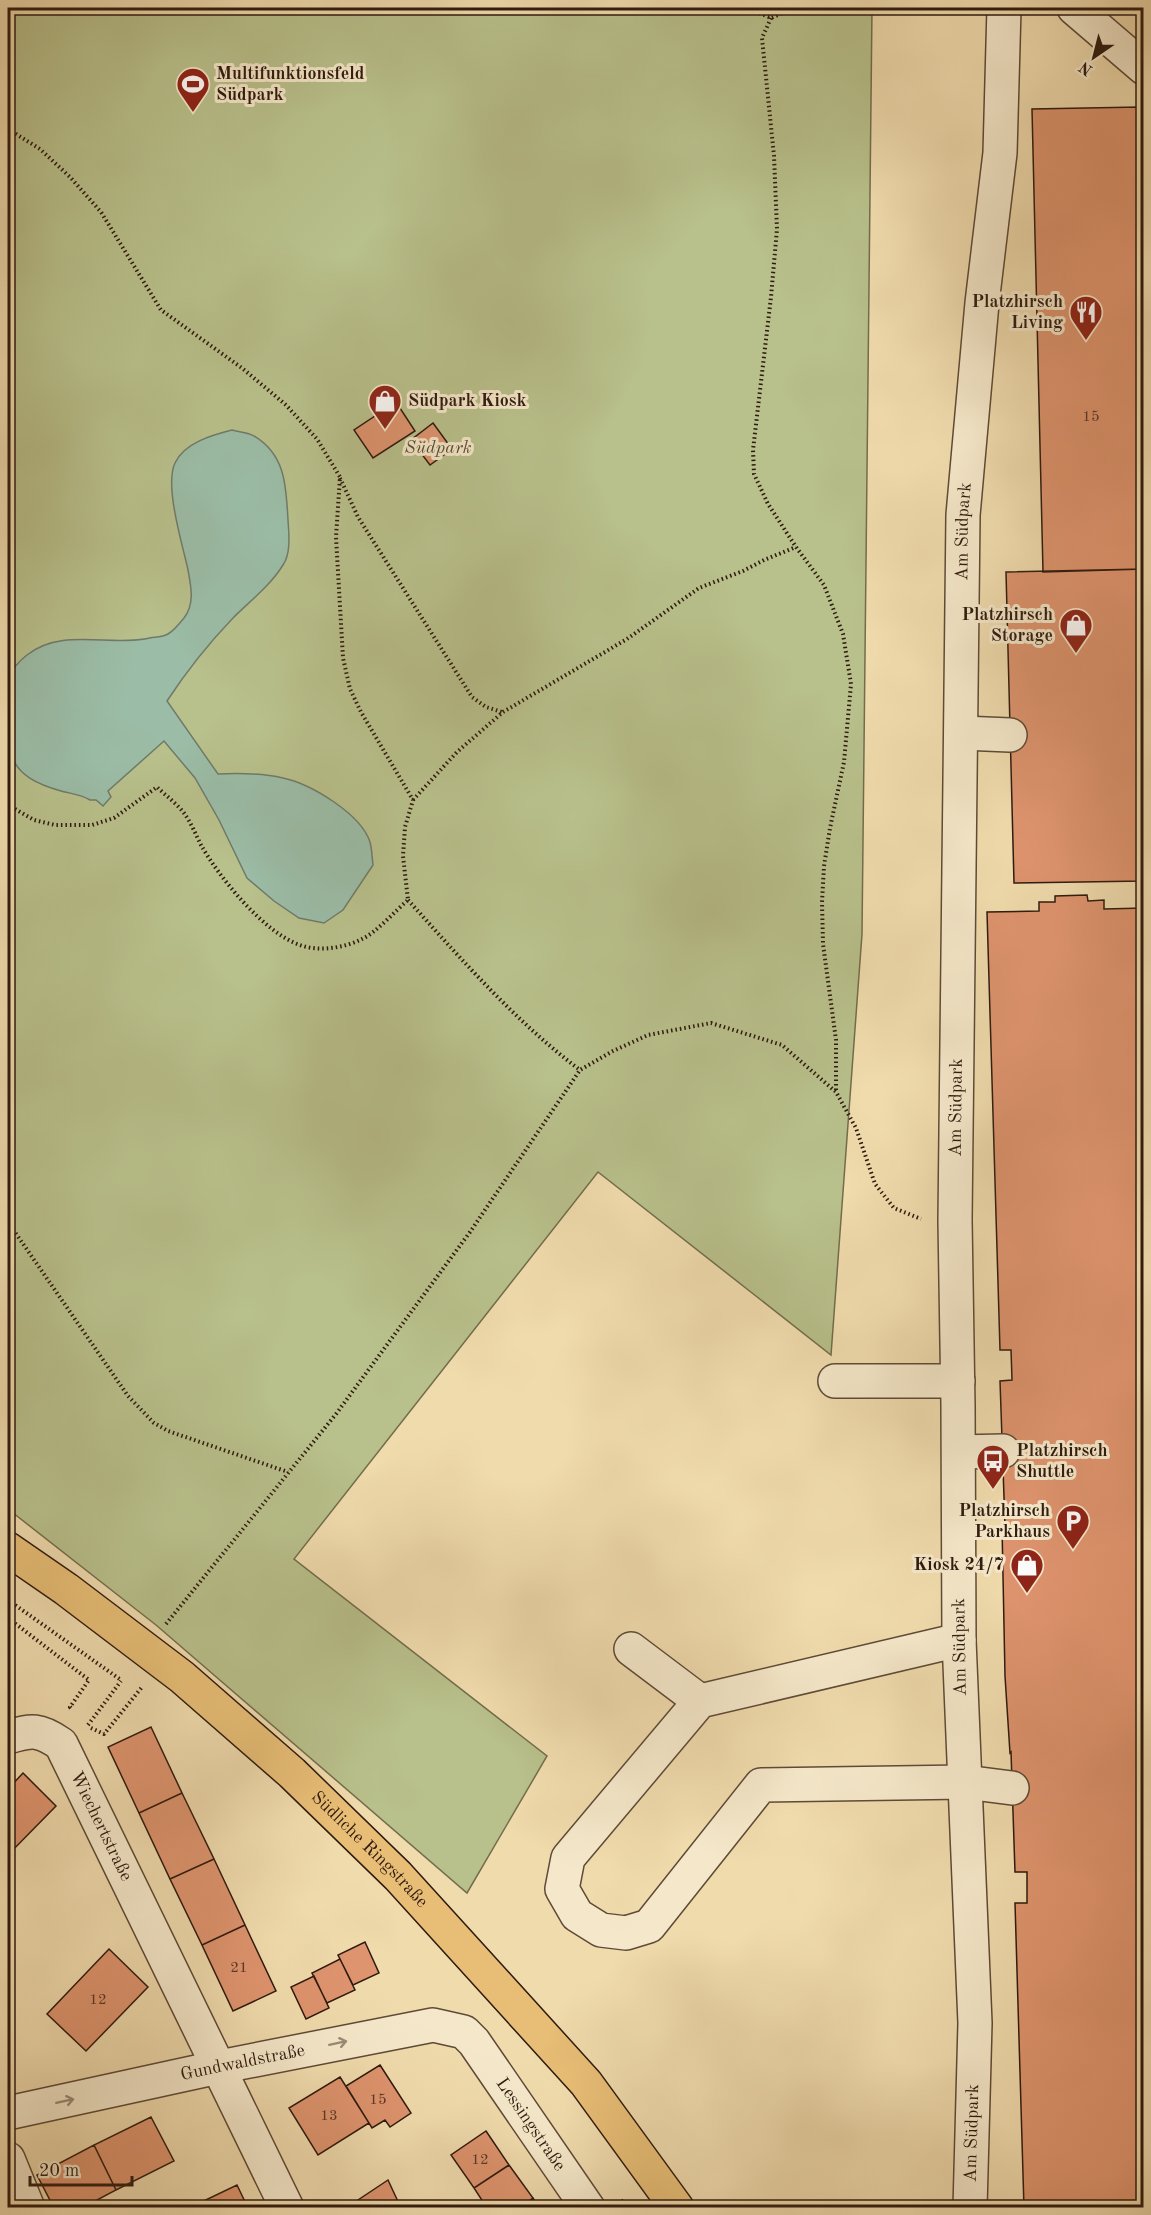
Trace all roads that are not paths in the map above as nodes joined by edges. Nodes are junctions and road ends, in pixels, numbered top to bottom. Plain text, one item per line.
1 (1004, 8) edge
2 (1074, 8) edge
3 (1143, 68) edge
4 (962, 733) junction
5 (1010, 735) dead end
6 (835, 1381) dead end
7 (958, 1381) junction
8 (1003, 1451) dead end
9 (959, 1452) junction
10 (8, 1549) edge
11 (959, 1640) junction
12 (631, 1649) dead end
13 (700, 1701) junction
14 (19, 1734) edge
15 (965, 1782) junction
16 (1012, 1788) dead end
17 (474, 2042) joint
18 (219, 2067) junction
19 (8, 2113) edge
20 (8, 2158) edge
21 (28, 2208) edge
22 (287, 2208) edge
23 (588, 2208) edge
24 (677, 2208) edge
25 (970, 2208) edge

1 - 4 street, Am Südpark
2 - 3 street
4 - 5 street
4 - 7 street, Am Südpark
6 - 7 street
7 - 9 street, Am Südpark
8 - 9 street
9 - 11 street, Am Südpark
10 - 24 main road, Südliche Ringstraße
11 - 13 street
11 - 15 street, Am Südpark
12 - 13 street
13 - 15 street
14 - 18 street, Wiechertstraße
15 - 16 street
15 - 25 street, Am Südpark
18 -> 17 street, Gundwaldstraße
17 - 23 street, Lessingstraße
19 -> 18 street, Gundwaldstraße
18 - 22 street
20 - 21 street

